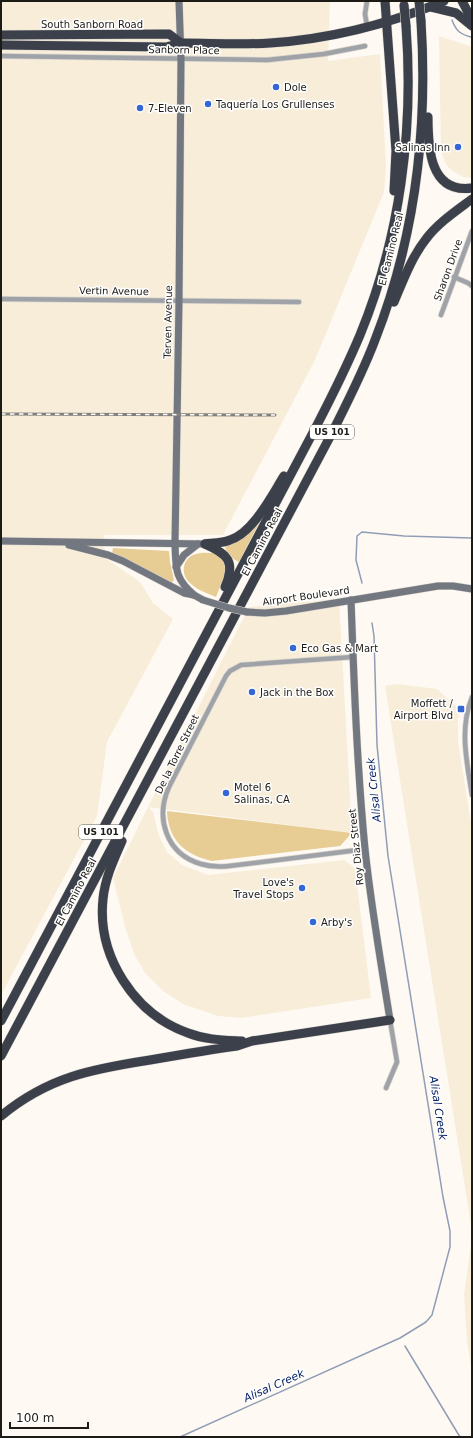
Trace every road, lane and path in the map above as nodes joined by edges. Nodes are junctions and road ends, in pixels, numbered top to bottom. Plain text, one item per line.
1 (179, 1) edge
2 (367, 1) edge
3 (385, 1) edge
4 (419, 1) edge
5 (444, 1) edge
6 (462, 1) edge
7 (404, 3) edge
8 (429, 7) junction
9 (472, 20) edge
10 (387, 21) junction
11 (367, 26) junction
12 (472, 26) edge
13 (1, 36) edge
14 (181, 43) junction
15 (1, 45) edge
16 (365, 46) dead end
17 (1, 56) edge
18 (181, 59) junction
19 (424, 74) junction
20 (472, 188) edge
21 (472, 199) edge
22 (472, 231) edge
23 (382, 270) junction
24 (454, 277) junction
25 (472, 286) edge
26 (1, 299) edge
27 (179, 301) junction
28 (300, 302) dead end
29 (441, 315) dead end
30 (375, 339) junction
31 (317, 425) junction
32 (1, 541) edge
33 (60, 543) junction
34 (175, 543) junction
35 (202, 544) junction
36 (176, 567) junction
37 (472, 589) edge
38 (194, 596) junction
39 (351, 600) junction
40 (201, 644) junction
41 (353, 657) junction
42 (472, 697) edge
43 (472, 796) edge
44 (133, 810) junction
45 (366, 849) junction
46 (390, 1020) junction
47 (1, 1021) edge
48 (252, 1041) junction
49 (1, 1056) edge
50 (386, 1088) dead end
51 (1, 1116) edge

1 - 14 main road, Terven Avenue
2 - 11 street
3 - 10 highway
4 - 19 highway, El Camino Real / US 101, bridge
5 - 8 highway, South Sanborn Road
6 - 9 highway
7 - 23 highway, El Camino Real / US 101, bridge
8 - 10 highway, South Sanborn Road
8 - 12 highway
10 - 11 highway, South Sanborn Road
10 - 23 highway
11 - 14 highway, South Sanborn Road
13 - 14 highway, South Sanborn Road
14 - 15 highway, South Sanborn Road
14 - 18 main road, Terven Avenue
16 - 18 street, Sanborn Place
17 - 18 street, Sanborn Place
18 - 27 main road, Terven Avenue
19 - 20 highway
19 - 30 highway, El Camino Real / US 101
21 - 30 highway
22 - 24 street, Sharon Drive
23 - 31 highway, El Camino Real / US 101
24 - 25 street
24 - 29 street, Sharon Drive
26 - 27 street, Vertin Avenue
27 - 28 street, Vertin Avenue
27 - 34 main road, Terven Avenue
30 - 44 highway, El Camino Real / US 101
31 - 35 highway
31 - 40 highway, El Camino Real / US 101
32 - 33 main road, Airport Boulevard
33 - 34 main road, Airport Boulevard
33 - 38 main road, Airport Boulevard
34 - 35 main road, Airport Boulevard
34 - 36 main road, Terven Avenue
35 - 36 main road
35 - 40 highway
36 - 38 main road, Terven Avenue
37 - 39 main road, Airport Boulevard
38 - 39 main road, Airport Boulevard, bridge
39 - 41 main road, Roy Diaz Street
40 - 47 highway, El Camino Real / US 101
41 - 45 main road, Roy Diaz Street
41 - 45 street, De la Torre Street
42 - 43 street
44 - 48 highway
44 - 49 highway, El Camino Real / US 101
45 - 46 main road, Roy Diaz Street
46 - 48 highway
46 - 50 street, Roy Diaz Street
48 - 51 highway

